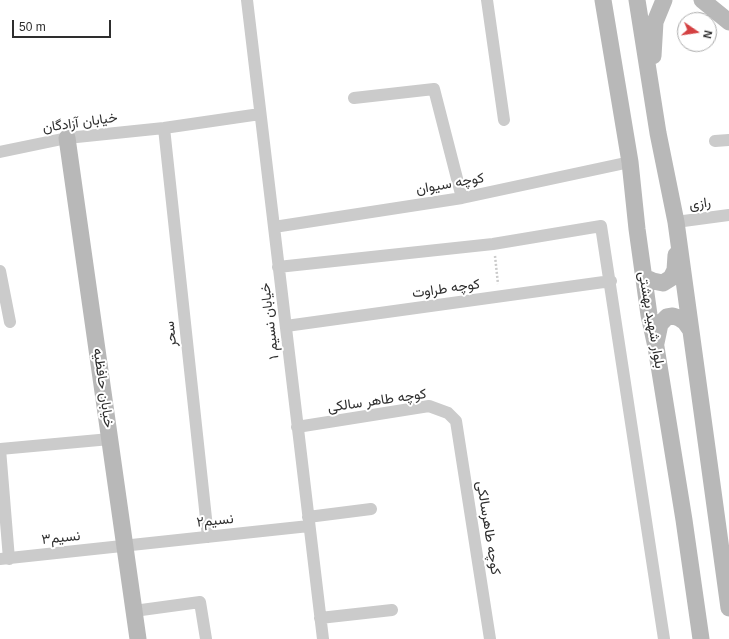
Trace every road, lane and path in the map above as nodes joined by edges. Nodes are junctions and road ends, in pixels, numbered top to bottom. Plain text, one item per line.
1 (246, 0) edge
2 (487, 0) edge
3 (637, 0) edge
4 (664, 0) edge
5 (702, 0) edge
6 (602, 2) edge
7 (729, 22) edge
8 (651, 89) junction
9 (354, 98) dead end
10 (260, 114) junction
11 (504, 120) dead end
12 (164, 128) junction
13 (67, 138) junction
14 (729, 140) edge
15 (715, 141) dead end
16 (0, 152) edge
17 (630, 162) junction
18 (462, 198) junction
19 (729, 215) edge
20 (676, 222) junction
21 (274, 227) junction
22 (493, 244) junction
23 (278, 267) junction
24 (0, 271) edge
25 (644, 277) junction
26 (610, 281) junction
27 (500, 297) junction
28 (10, 322) dead end
29 (286, 326) junction
30 (690, 329) junction
31 (656, 347) junction
32 (456, 421) joint
33 (298, 427) junction
34 (110, 439) junction
35 (371, 508) dead end
36 (309, 521) junction
37 (208, 537) junction
38 (125, 546) junction
39 (4, 559) edge
40 (729, 608) edge
41 (392, 610) dead end
42 (134, 611) junction
43 (320, 618) junction
44 (138, 639) edge
45 (206, 639) edge
46 (323, 639) edge
47 (490, 639) edge
48 (664, 639) edge
49 (701, 639) edge

1 - 10 street, خیابان نسیم ۱
2 - 11 street
3 - 8 main road
4 - 8 main road
5 - 7 main road
6 - 17 main road, بلوار شهید بهشتی
8 - 20 main road
9 - 18 street
10 - 12 street, خیابان آزادگان
10 - 21 street, خیابان نسیم ۱
12 - 13 street, خیابان آزادگان
12 - 37 street, سحر
13 - 16 street, خیابان آزادگان
13 - 34 main road, خیابان حافظیه
14 - 15 street
17 - 18 street, کوچه سیوان
17 - 25 main road, بلوار شهید بهشتی
18 - 21 street, کوچه سیوان
19 - 20 street, رازی
20 - 25 main road
20 - 30 main road
21 - 23 street, خیابان نسیم ۱
22 - 23 street
22 - 26 street
22 - 27 path
23 - 29 street, خیابان نسیم ۱
24 - 28 street
25 - 31 main road, بلوار شهید بهشتی
26 - 27 street, کوچه طراوت
26 - 48 street
27 - 29 street, کوچه طراوت
29 - 33 street, خیابان نسیم ۱
30 - 31 main road
30 - 40 main road
31 - 49 main road, بلوار شهید بهشتی
32 - 33 street, کوچه طاهر سالکی
32 - 47 street, کوچه طاهرسالکی
33 - 36 street, خیابان نسیم ۱
34 - 38 main road, خیابان حافظیه
34 - 39 street
35 - 36 street, نسیم۲
36 - 37 street, نسیم۲
36 - 43 street, خیابان نسیم ۱
37 - 38 street, نسیم۲
38 - 39 street, نسیم۳
38 - 42 main road, خیابان حافظیه
41 - 43 street
42 - 44 main road, خیابان حافظیه
42 - 45 street
43 - 46 street, خیابان نسیم ۱

